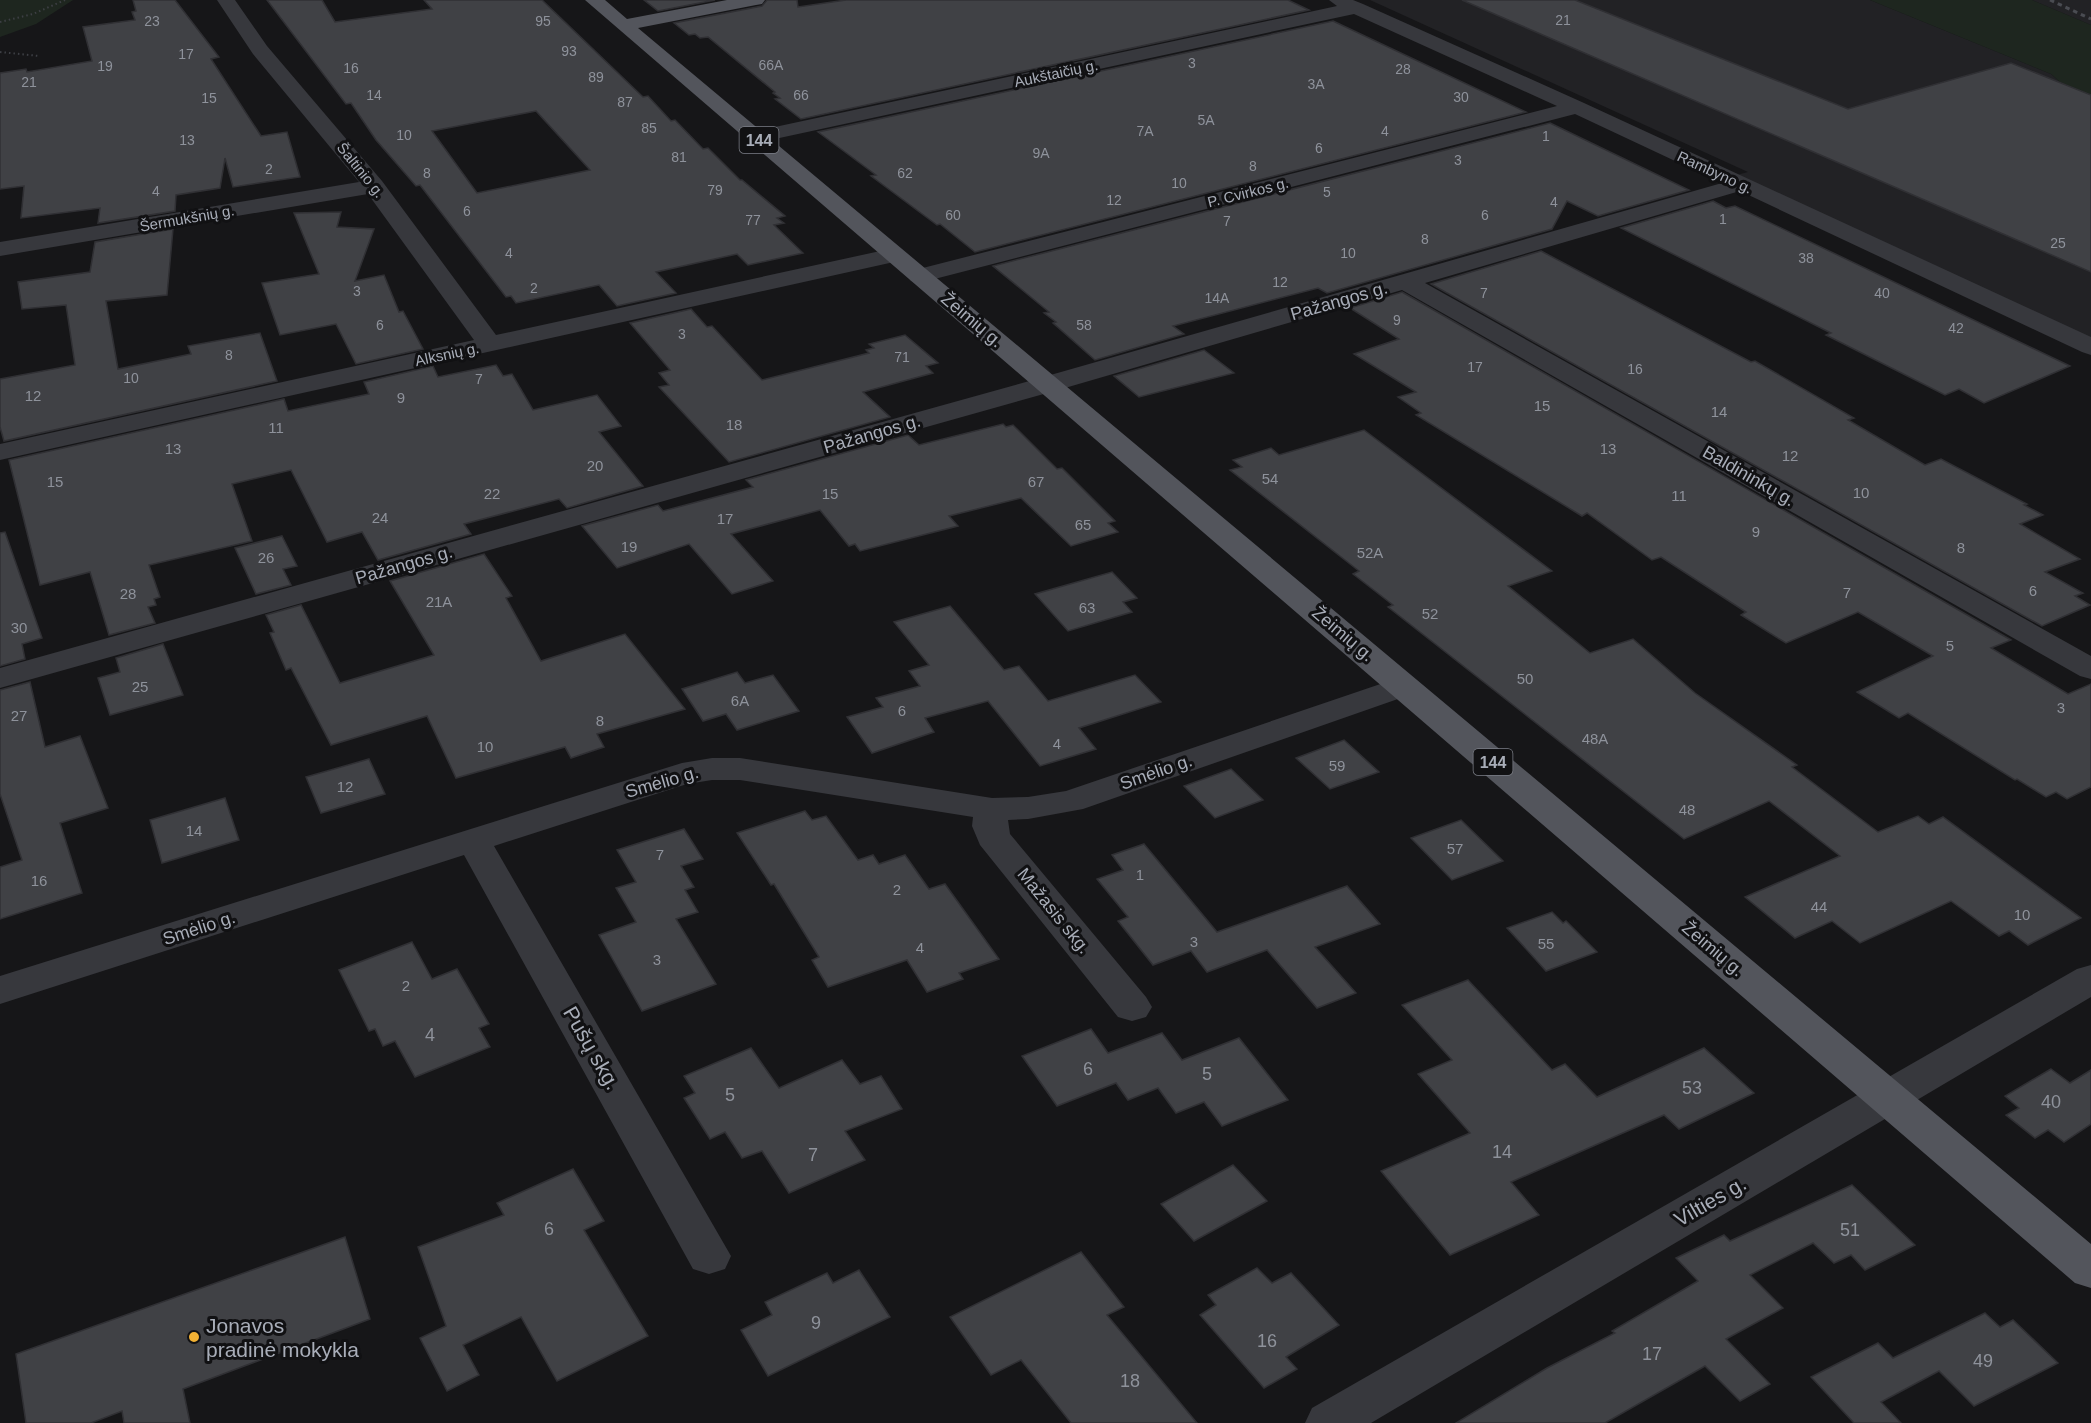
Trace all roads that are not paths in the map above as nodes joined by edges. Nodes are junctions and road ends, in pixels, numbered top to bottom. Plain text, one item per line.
1 (226, 0) edge
2 (594, 0) edge
3 (756, 0) edge
4 (1347, 4) edge
5 (624, 25) junction
6 (1577, 107) junction
7 (756, 137) junction
8 (1742, 184) junction
9 (374, 186) junction
10 (0, 249) edge
11 (907, 266) junction
12 (1407, 282) junction
13 (490, 345) junction
14 (2091, 347) edge
15 (1049, 384) junction
16 (0, 452) edge
17 (2091, 669) edge
18 (0, 678) edge
19 (1404, 686) junction
20 (992, 809) junction
21 (474, 840) junction
22 (2091, 979) edge
23 (0, 990) edge
24 (1132, 1007) dead end
25 (1889, 1096) junction
26 (710, 1256) dead end
27 (2091, 1270) edge
28 (1329, 1423) edge

1 - 9 street, Šaltinio g.
2 - 5 main road, Žeimių g. / 144
3 - 5 main road
4 - 6 street, Rambyno g.
4 - 7 street, Aukštaičių g.
5 - 7 main road, Žeimių g. / 144
6 - 8 street, Rambyno g.
6 - 11 street, P. Cvirkos g.
7 - 11 main road, Žeimių g. / 144
8 - 12 street, Pažangos g.
8 - 14 street, Rambyno g.
9 - 10 street, Šermukšnių g.
9 - 13 street, Šaltinio g.
11 - 13 street, Alksnių g.
11 - 15 main road, Žeimių g. / 144
12 - 15 street, Pažangos g.
12 - 17 street, Baldininkų g.
13 - 16 street, Alksnių g.
15 - 18 street, Pažangos g.
15 - 19 main road, Žeimių g. / 144
19 - 20 street, Smėlio g.
19 - 25 main road, Žeimių g. / 144
20 - 21 street, Smėlio g.
20 - 24 street, Mažasis skg.
21 - 23 street, Smėlio g.
21 - 26 street, Pušų skg.
22 - 25 street, Vilties g.
25 - 27 main road, Žeimių g. / 144
25 - 28 street, Vilties g.

